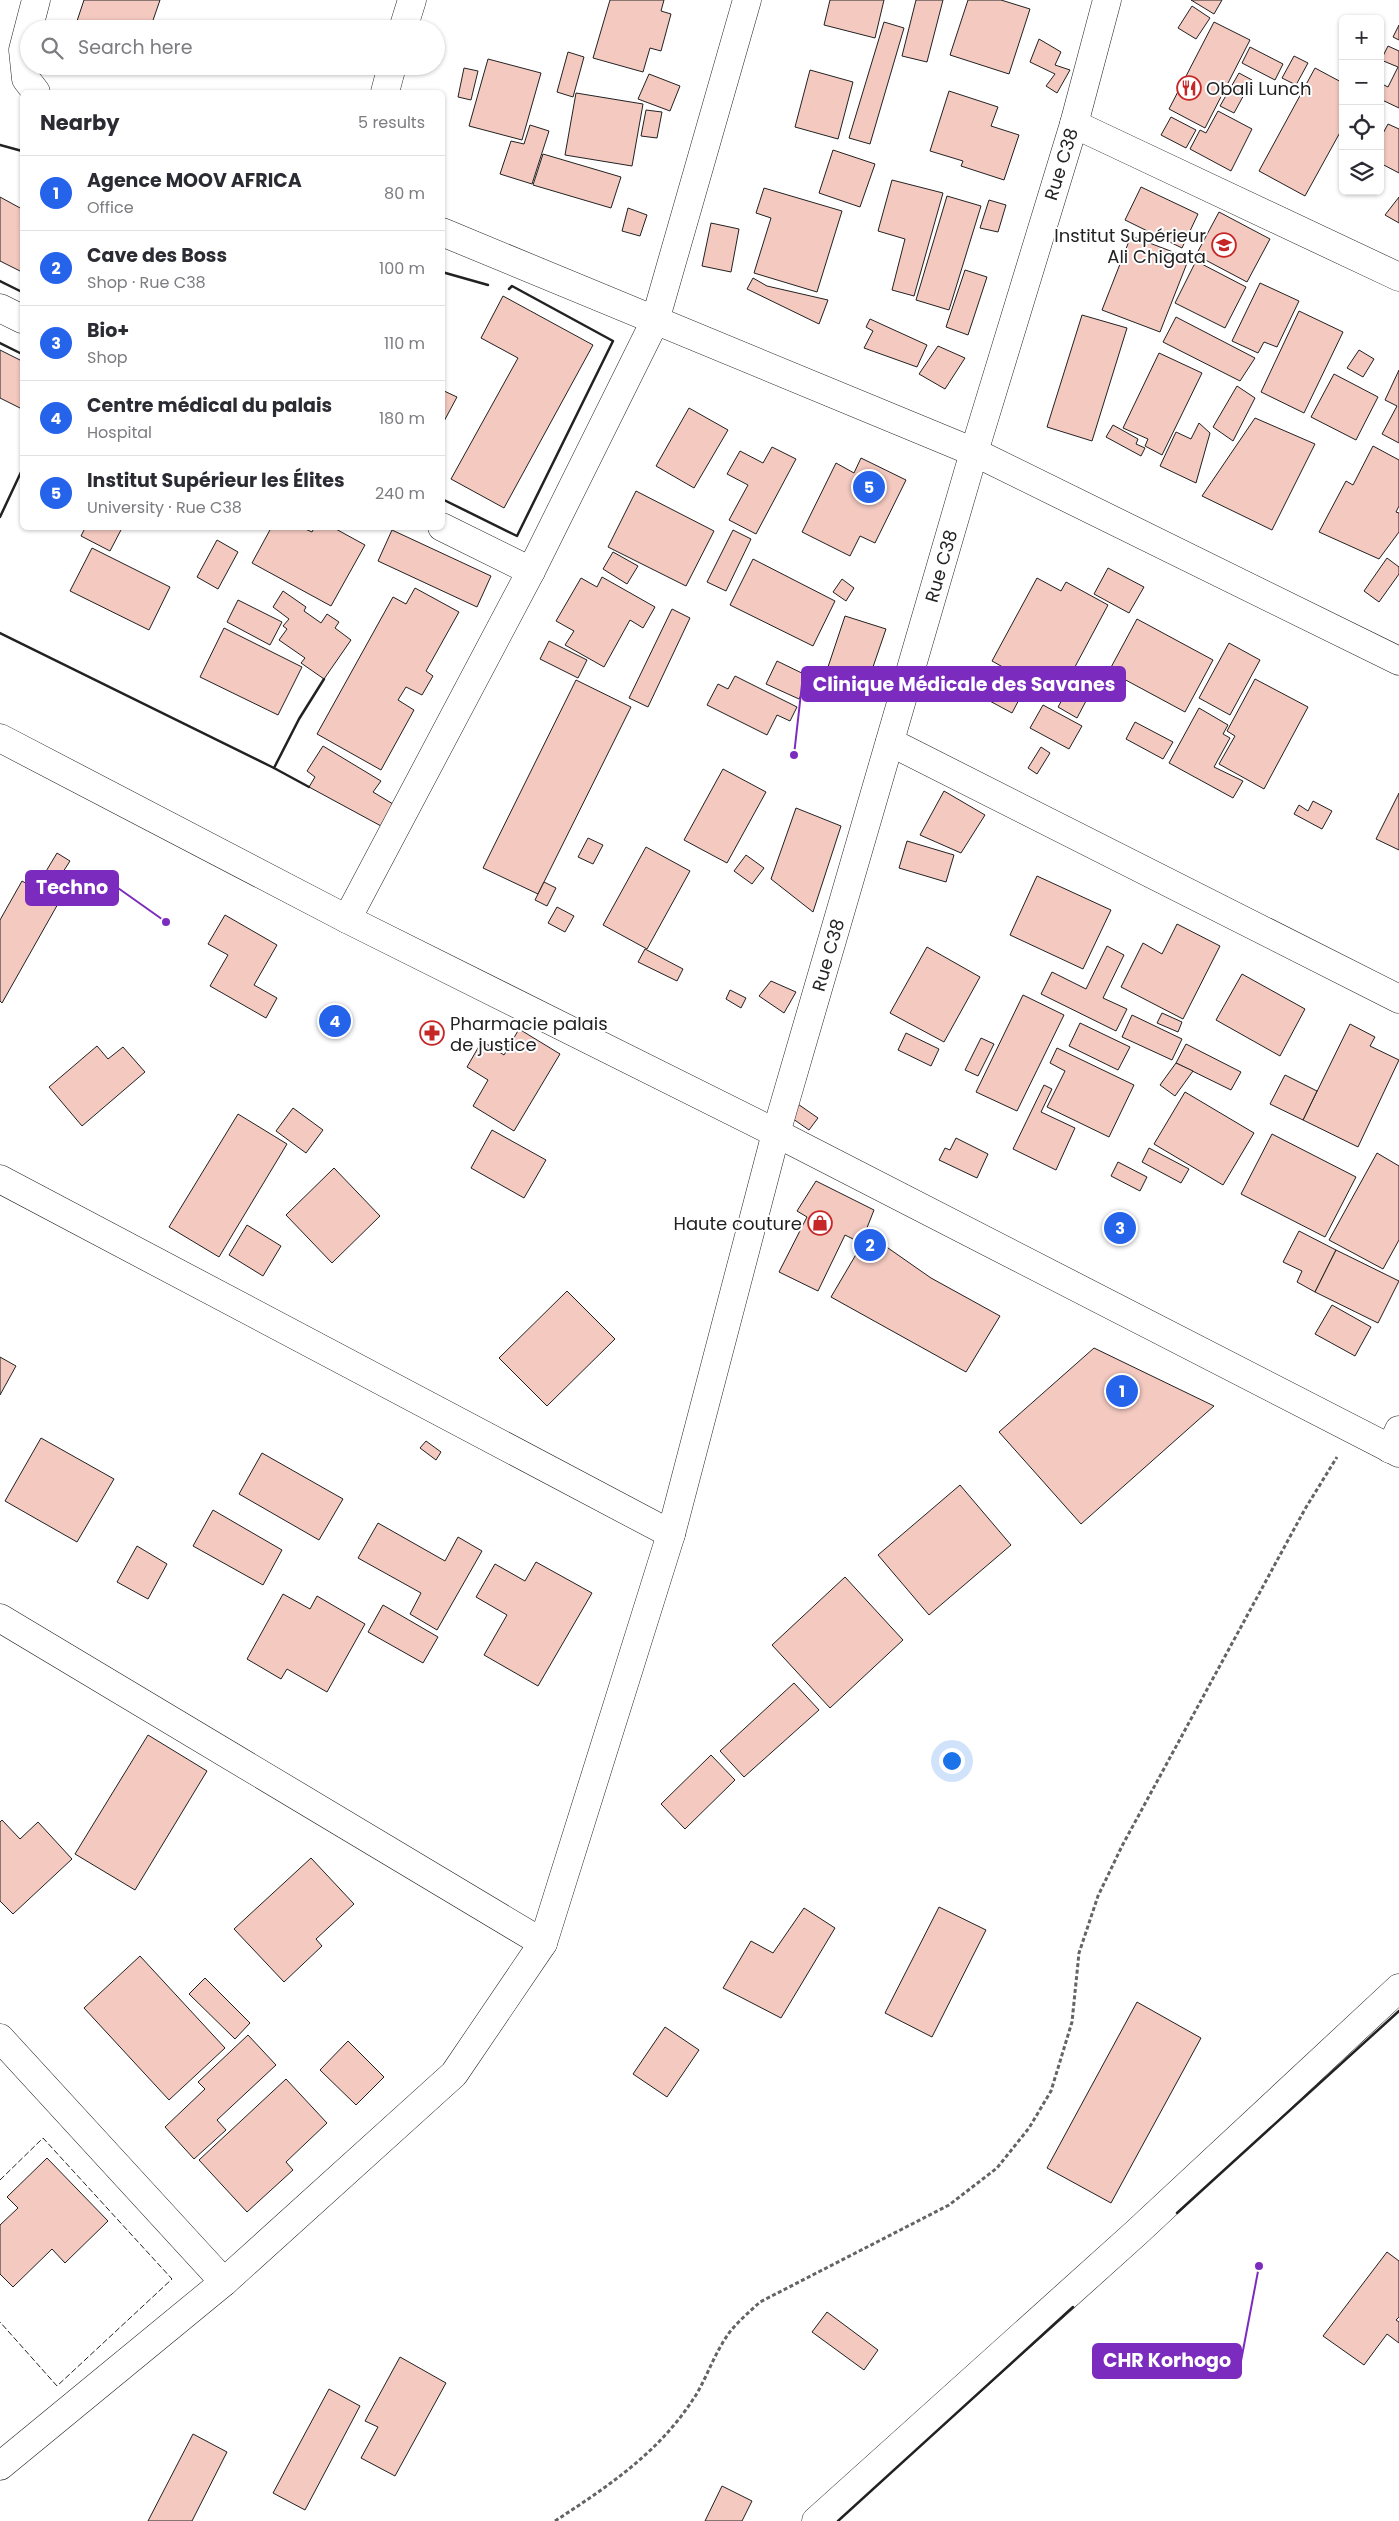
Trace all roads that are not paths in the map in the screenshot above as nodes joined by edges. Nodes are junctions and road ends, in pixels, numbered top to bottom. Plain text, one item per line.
1 (36, 0) edge
2 (412, 0) edge
3 (747, 0) edge
4 (1107, 0) edge
5 (31, 20) edge
6 (406, 20) edge
7 (26, 75) edge
8 (390, 75) edge
9 (34, 90) edge
10 (386, 90) edge
11 (1074, 124) junction
12 (445, 233) edge
13 (1399, 277) edge
14 (0, 308) edge
15 (20, 318) edge
16 (655, 321) junction
17 (974, 452) junction
18 (445, 528) edge
19 (531, 571) junction
20 (1399, 661) edge
21 (0, 738) edge
22 (890, 742) junction
23 (347, 919) junction
24 (1399, 999) edge
25 (776, 1133) junction
26 (0, 1179) edge
27 (1396, 1444) edge
28 (672, 1534) junction
29 (0, 1618) edge
30 (543, 1943) junction
31 (1399, 1988) edge
32 (0, 2038) edge
33 (224, 2282) junction
34 (0, 2466) edge
35 (816, 2521) edge

1 - 5 street
2 - 6 street
3 - 16 street
4 - 11 street, Rue C38
7 - 9 street
8 - 10 street
11 - 13 street
11 - 17 street, Rue C38
12 - 16 street
14 - 15 street
16 - 17 street
16 - 19 street
17 - 20 street
17 - 22 street, Rue C38
18 - 19 street
19 - 23 street
21 - 23 street
22 - 24 street
22 - 25 street, Rue C38
23 - 25 street
25 - 27 street
25 - 28 street, Rue C38
26 - 28 street
28 - 30 street, Rue C38
29 - 30 street
30 - 33 street, Rue C38
31 - 35 street
32 - 33 street
33 - 34 street, Rue C38

